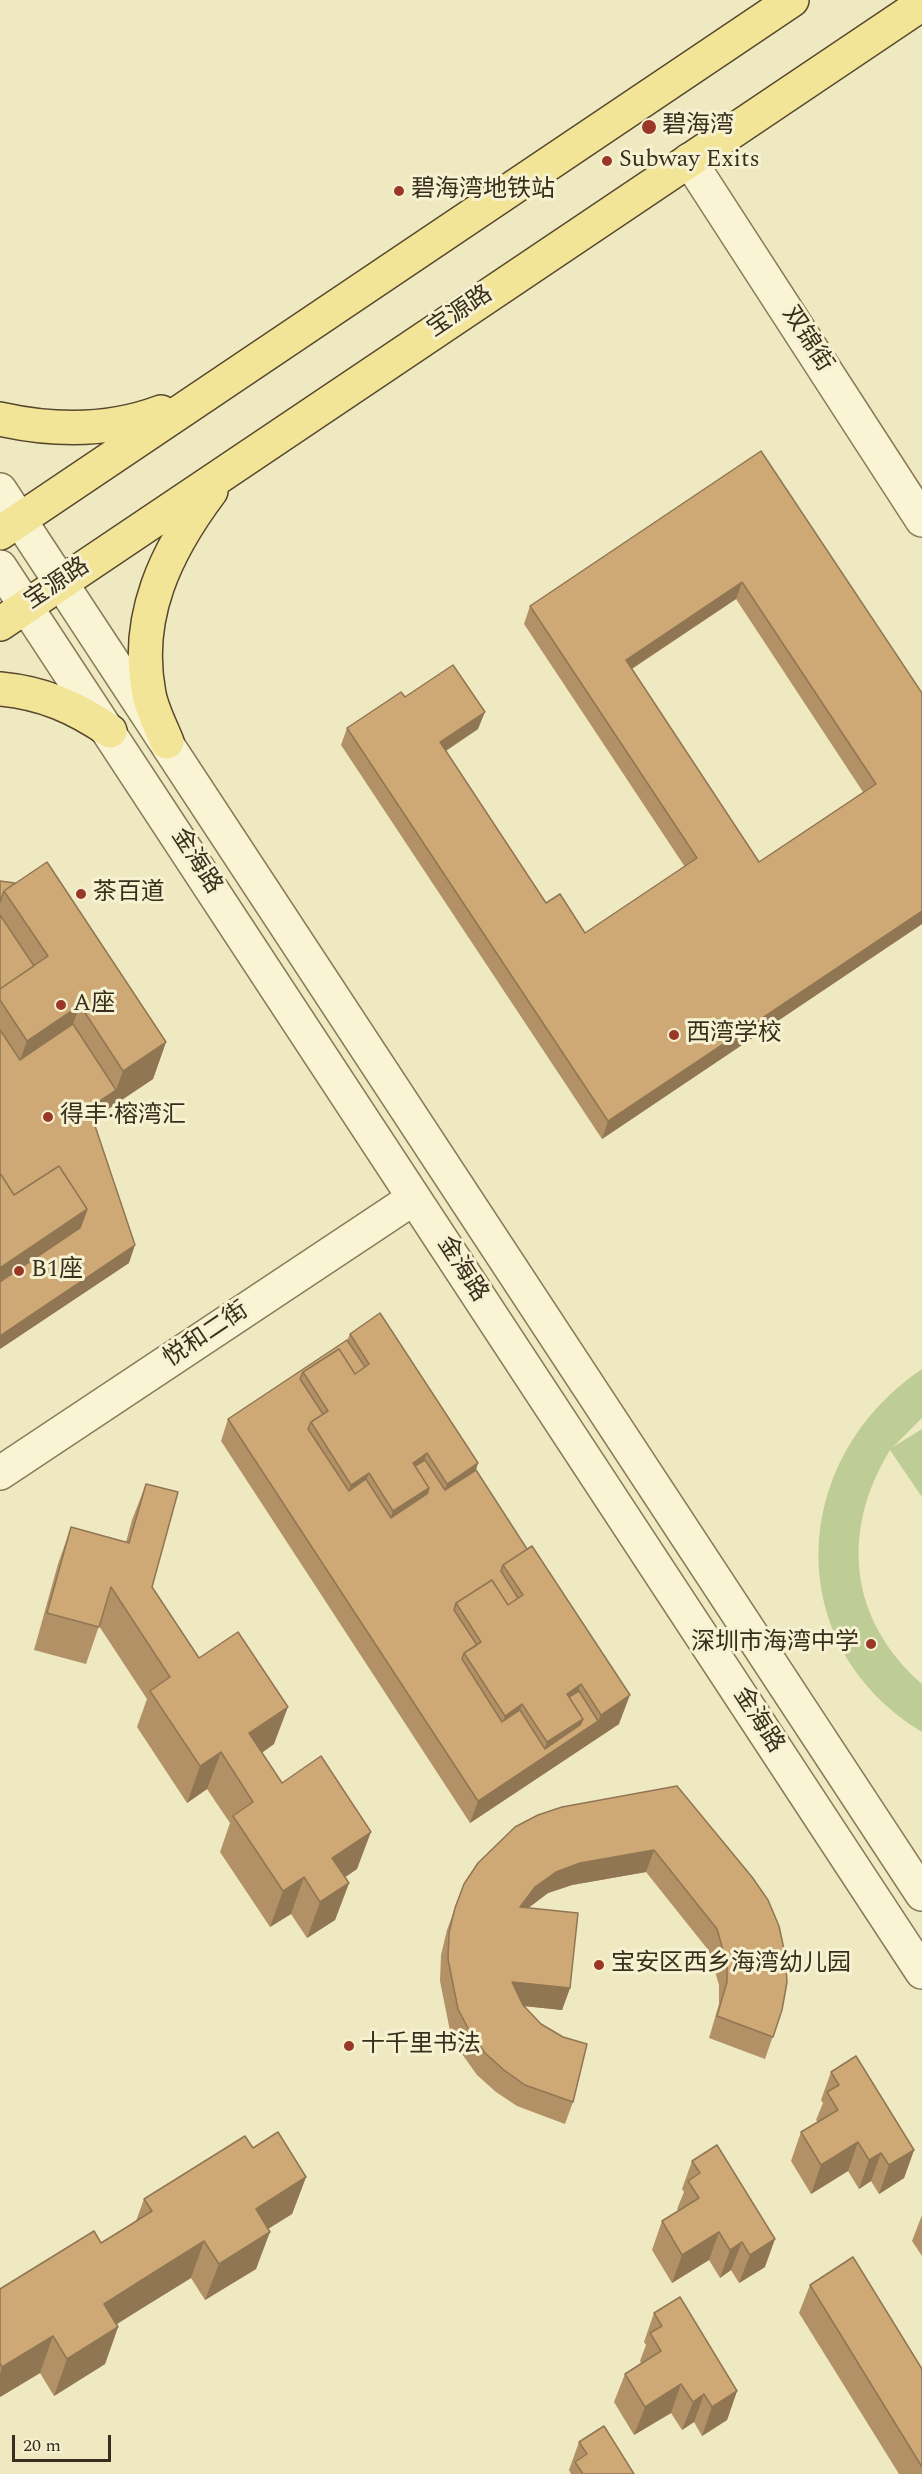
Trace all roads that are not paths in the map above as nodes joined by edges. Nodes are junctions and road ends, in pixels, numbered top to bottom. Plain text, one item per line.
1 (792, 0) edge
2 (922, 4) edge
3 (689, 160) junction
4 (199, 398) junction
5 (0, 419) edge
6 (225, 471) junction
7 (0, 490) edge
8 (922, 520) edge
9 (10, 526) edge
10 (0, 567) edge
11 (62, 584) junction
12 (13, 615) edge
13 (0, 689) edge
14 (110, 731) junction
15 (166, 742) junction
16 (414, 1198) junction
17 (0, 1473) edge
18 (922, 1894) edge
19 (922, 1972) edge

1 - 4 main road
2 - 3 main road, 宝源路
3 - 6 main road, 宝源路
3 - 8 street, 双锦街
4 - 5 main road
4 - 9 main road
6 - 11 main road, 宝源路
6 - 15 main road
7 - 9 street, 金海路
9 - 11 street, 金海路
10 - 12 street, 金海路
11 - 12 main road, 宝源路
11 - 15 street, 金海路
12 - 14 street, 金海路
13 - 14 main road
14 - 16 street, 金海路
15 - 18 street, 金海路
16 - 17 street, 悦和二街
16 - 19 street, 金海路

